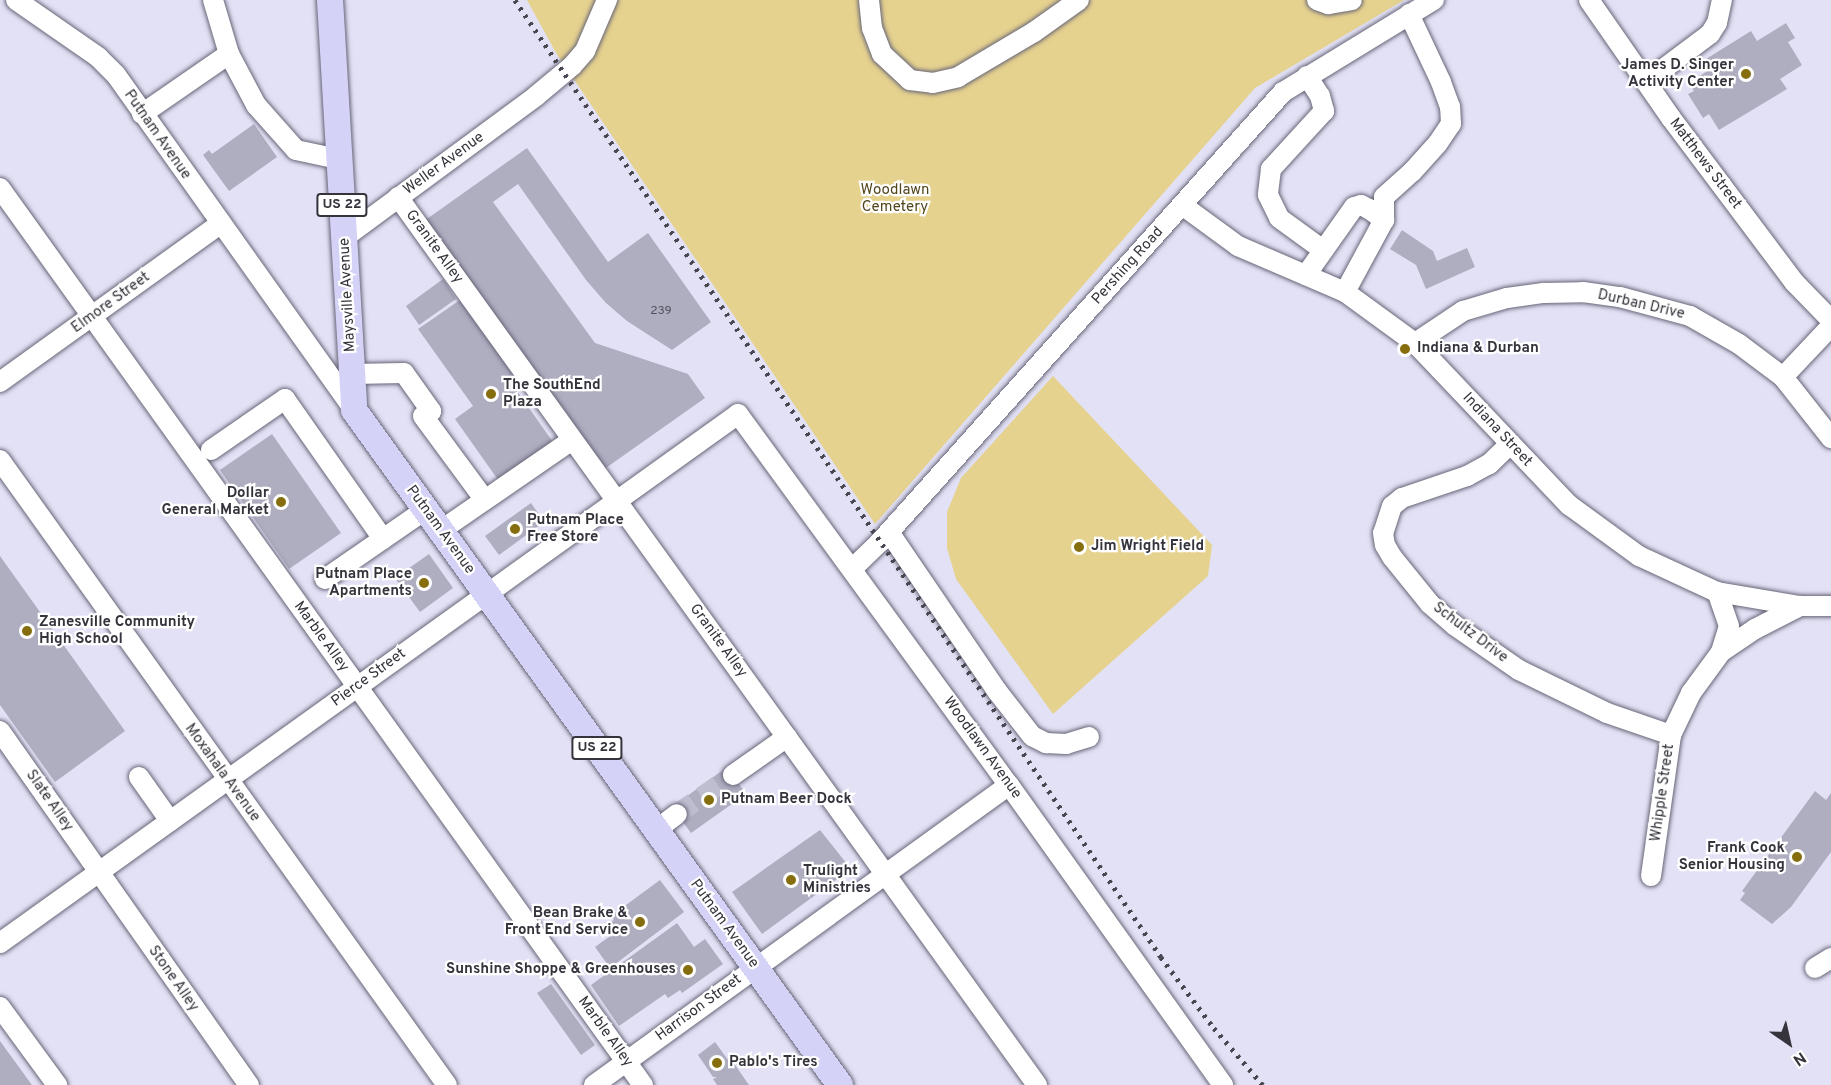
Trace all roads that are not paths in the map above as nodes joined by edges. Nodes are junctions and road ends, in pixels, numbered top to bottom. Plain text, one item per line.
1 (16, 0) edge
2 (213, 0) edge
3 (330, 0) edge
4 (607, 0) edge
5 (869, 0) edge
6 (1079, 0) edge
7 (1317, 0) edge
8 (1352, 0) edge
9 (1434, 0) edge
10 (1589, 0) edge
11 (1722, 0) edge
12 (1409, 14) junction
13 (229, 54) junction
14 (1307, 76) junction
15 (1646, 82) junction
16 (142, 114) junction
17 (338, 159) junction
18 (0, 188) edge
19 (398, 197) junction
20 (1182, 205) junction
21 (1384, 220) junction
22 (221, 223) junction
23 (345, 237) junction
24 (1323, 250) junction
25 (1306, 275) junction
26 (1345, 292) junction
27 (90, 317) junction
28 (1831, 320) edge
29 (1831, 326) edge
30 (1415, 343) junction
31 (352, 374) junction
32 (1783, 377) junction
33 (0, 382) edge
34 (354, 410) junction
35 (738, 414) joint
36 (1831, 438) edge
37 (572, 440) junction
38 (1509, 445) junction
39 (211, 450) dead end
40 (0, 460) edge
41 (485, 500) junction
42 (617, 501) junction
43 (425, 510) junction
44 (441, 531) junction
45 (889, 532) junction
46 (383, 539) junction
47 (852, 569) junction
48 (325, 579) dead end
49 (1717, 592) junction
50 (487, 595) junction
51 (1800, 606) junction
52 (1831, 606) edge
53 (1721, 652) junction
54 (357, 687) junction
55 (0, 731) edge
56 (1671, 735) junction
57 (787, 737) junction
58 (1089, 737) dead end
59 (733, 775) tunnel mouth
60 (139, 777) dead end
61 (227, 780) junction
62 (1010, 785) junction
63 (677, 814) tunnel mouth
64 (170, 821) junction
65 (656, 830) junction
66 (98, 872) junction
67 (886, 874) junction
68 (1651, 876) dead end
69 (0, 943) edge
70 (755, 968) junction
71 (0, 1007) edge
72 (626, 1062) junction
73 (57, 1085) edge
74 (249, 1085) edge
75 (447, 1085) edge
76 (594, 1085) edge
77 (643, 1085) edge
78 (840, 1085) edge
79 (1037, 1085) edge
80 (1223, 1085) edge

1 - 16 street, Putnam Avenue
2 - 13 street
3 - 17 main road, Maysville Avenue / US 22
4 - 19 street, Weller Avenue
5 - 6 street
7 - 8 street
9 - 12 street, Pershing Road
10 - 15 street, Matthews Street
11 - 15 street
12 - 14 street, Pershing Road
12 - 21 street
13 - 16 street
13 - 17 street
14 - 20 street, Pershing Road
14 - 24 street
15 - 28 street, Matthews Street
16 - 22 street, Putnam Avenue
17 - 23 main road, Maysville Avenue / US 22
18 - 27 street, Marble Alley
19 - 23 street, Weller Avenue
19 - 37 street, Granite Alley
20 - 25 street, Indiana Street
20 - 45 street, Pershing Road
21 - 24 street
21 - 26 street
22 - 27 street, Elmore Street
22 - 34 street, Putnam Avenue
23 - 31 main road, Maysville Avenue / US 22
24 - 25 street
25 - 26 street, Indiana Street
26 - 30 street, Indiana Street
27 - 33 street, Elmore Street
27 - 54 street, Marble Alley
29 - 32 street
30 - 32 street, Durban Drive
30 - 38 street, Indiana Street
31 - 34 main road, Maysville Avenue / US 22
31 - 41 street
32 - 36 street, Durban Drive
34 - 43 main road, Putnam Avenue / US 22
35 - 42 street, Pierce Street
35 - 47 street, Woodlawn Avenue
37 - 41 street
37 - 42 street, Granite Alley
38 - 49 street, Indiana Street
38 - 56 street, Schultz Drive
39 - 46 street
40 - 61 street, Moxahala Avenue
41 - 44 street
42 - 50 street, Pierce Street
42 - 57 street, Granite Alley
43 - 44 main road, Putnam Avenue / US 22
43 - 46 street
44 - 50 main road, Putnam Avenue / US 22
45 - 47 street, Pershing Road
45 - 58 street
46 - 48 street
47 - 62 street, Woodlawn Avenue
49 - 51 street, Indiana Street
49 - 53 street, Whipple Street
50 - 54 street, Pierce Street
50 - 65 main road, Putnam Avenue / US 22
51 - 52 street, Indiana Street
51 - 53 street, Whipple Street
53 - 56 street, Whipple Street
54 - 61 street, Pierce Street
54 - 72 street, Marble Alley
55 - 66 street, Slate Alley
56 - 68 street, Whipple Street
57 - 59 street
57 - 67 street, Granite Alley
60 - 64 street
61 - 64 street, Pierce Street
61 - 75 street, Moxahala Avenue
62 - 67 street, Harrison Street
62 - 80 street, Woodlawn Avenue
63 - 65 street
64 - 66 street, Pierce Street
65 - 70 main road, Putnam Avenue / US 22
66 - 69 street, Pierce Street
66 - 74 street, Stone Alley
67 - 70 street, Harrison Street
67 - 79 street, Granite Alley
70 - 72 street, Harrison Street
70 - 78 main road, Putnam Avenue / US 22
71 - 73 street
72 - 76 street, Harrison Street
72 - 77 street, Marble Alley

